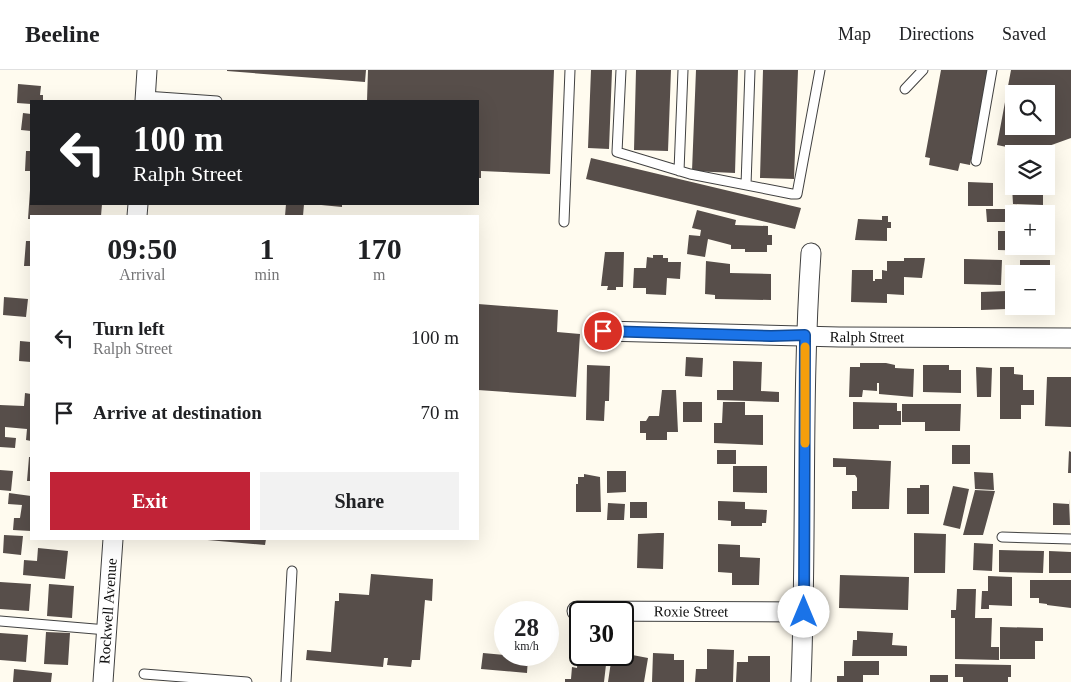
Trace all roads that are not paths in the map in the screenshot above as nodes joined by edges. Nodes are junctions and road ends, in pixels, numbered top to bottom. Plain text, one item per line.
1 (147, 70) edge
2 (570, 70) edge
3 (621, 70) edge
4 (683, 70) edge
5 (750, 70) edge
6 (820, 70) edge
7 (923, 70) edge
8 (992, 70) edge
9 (905, 89) dead end
10 (145, 98) edge
11 (193, 100) edge
12 (976, 161) dead end
13 (679, 171) junction
14 (746, 184) junction
15 (564, 222) dead end
16 (811, 253) dead end
17 (603, 331) dead end
18 (805, 335) junction
19 (1071, 338) edge
20 (1002, 537) dead end
21 (1071, 539) edge
22 (113, 540) edge
23 (292, 571) dead end
24 (634, 611) edge
25 (804, 612) junction
26 (0, 621) edge
27 (107, 630) junction
28 (144, 674) dead end
29 (103, 682) edge
30 (247, 682) edge
31 (286, 682) edge
32 (801, 682) edge

1 - 10 street
2 - 15 lane
3 - 13 lane
4 - 13 lane
5 - 14 lane
6 - 14 lane
7 - 9 lane
8 - 12 lane
10 - 11 lane
13 - 14 lane
16 - 18 street
17 - 18 street, Ralph Street
18 - 19 street, Ralph Street
18 - 25 street
20 - 21 lane
22 - 27 street, Rockwell Avenue
23 - 31 lane
24 - 25 street, Roxie Street
25 - 32 street
26 - 27 lane
27 - 29 street, Rockwell Avenue
28 - 30 lane

